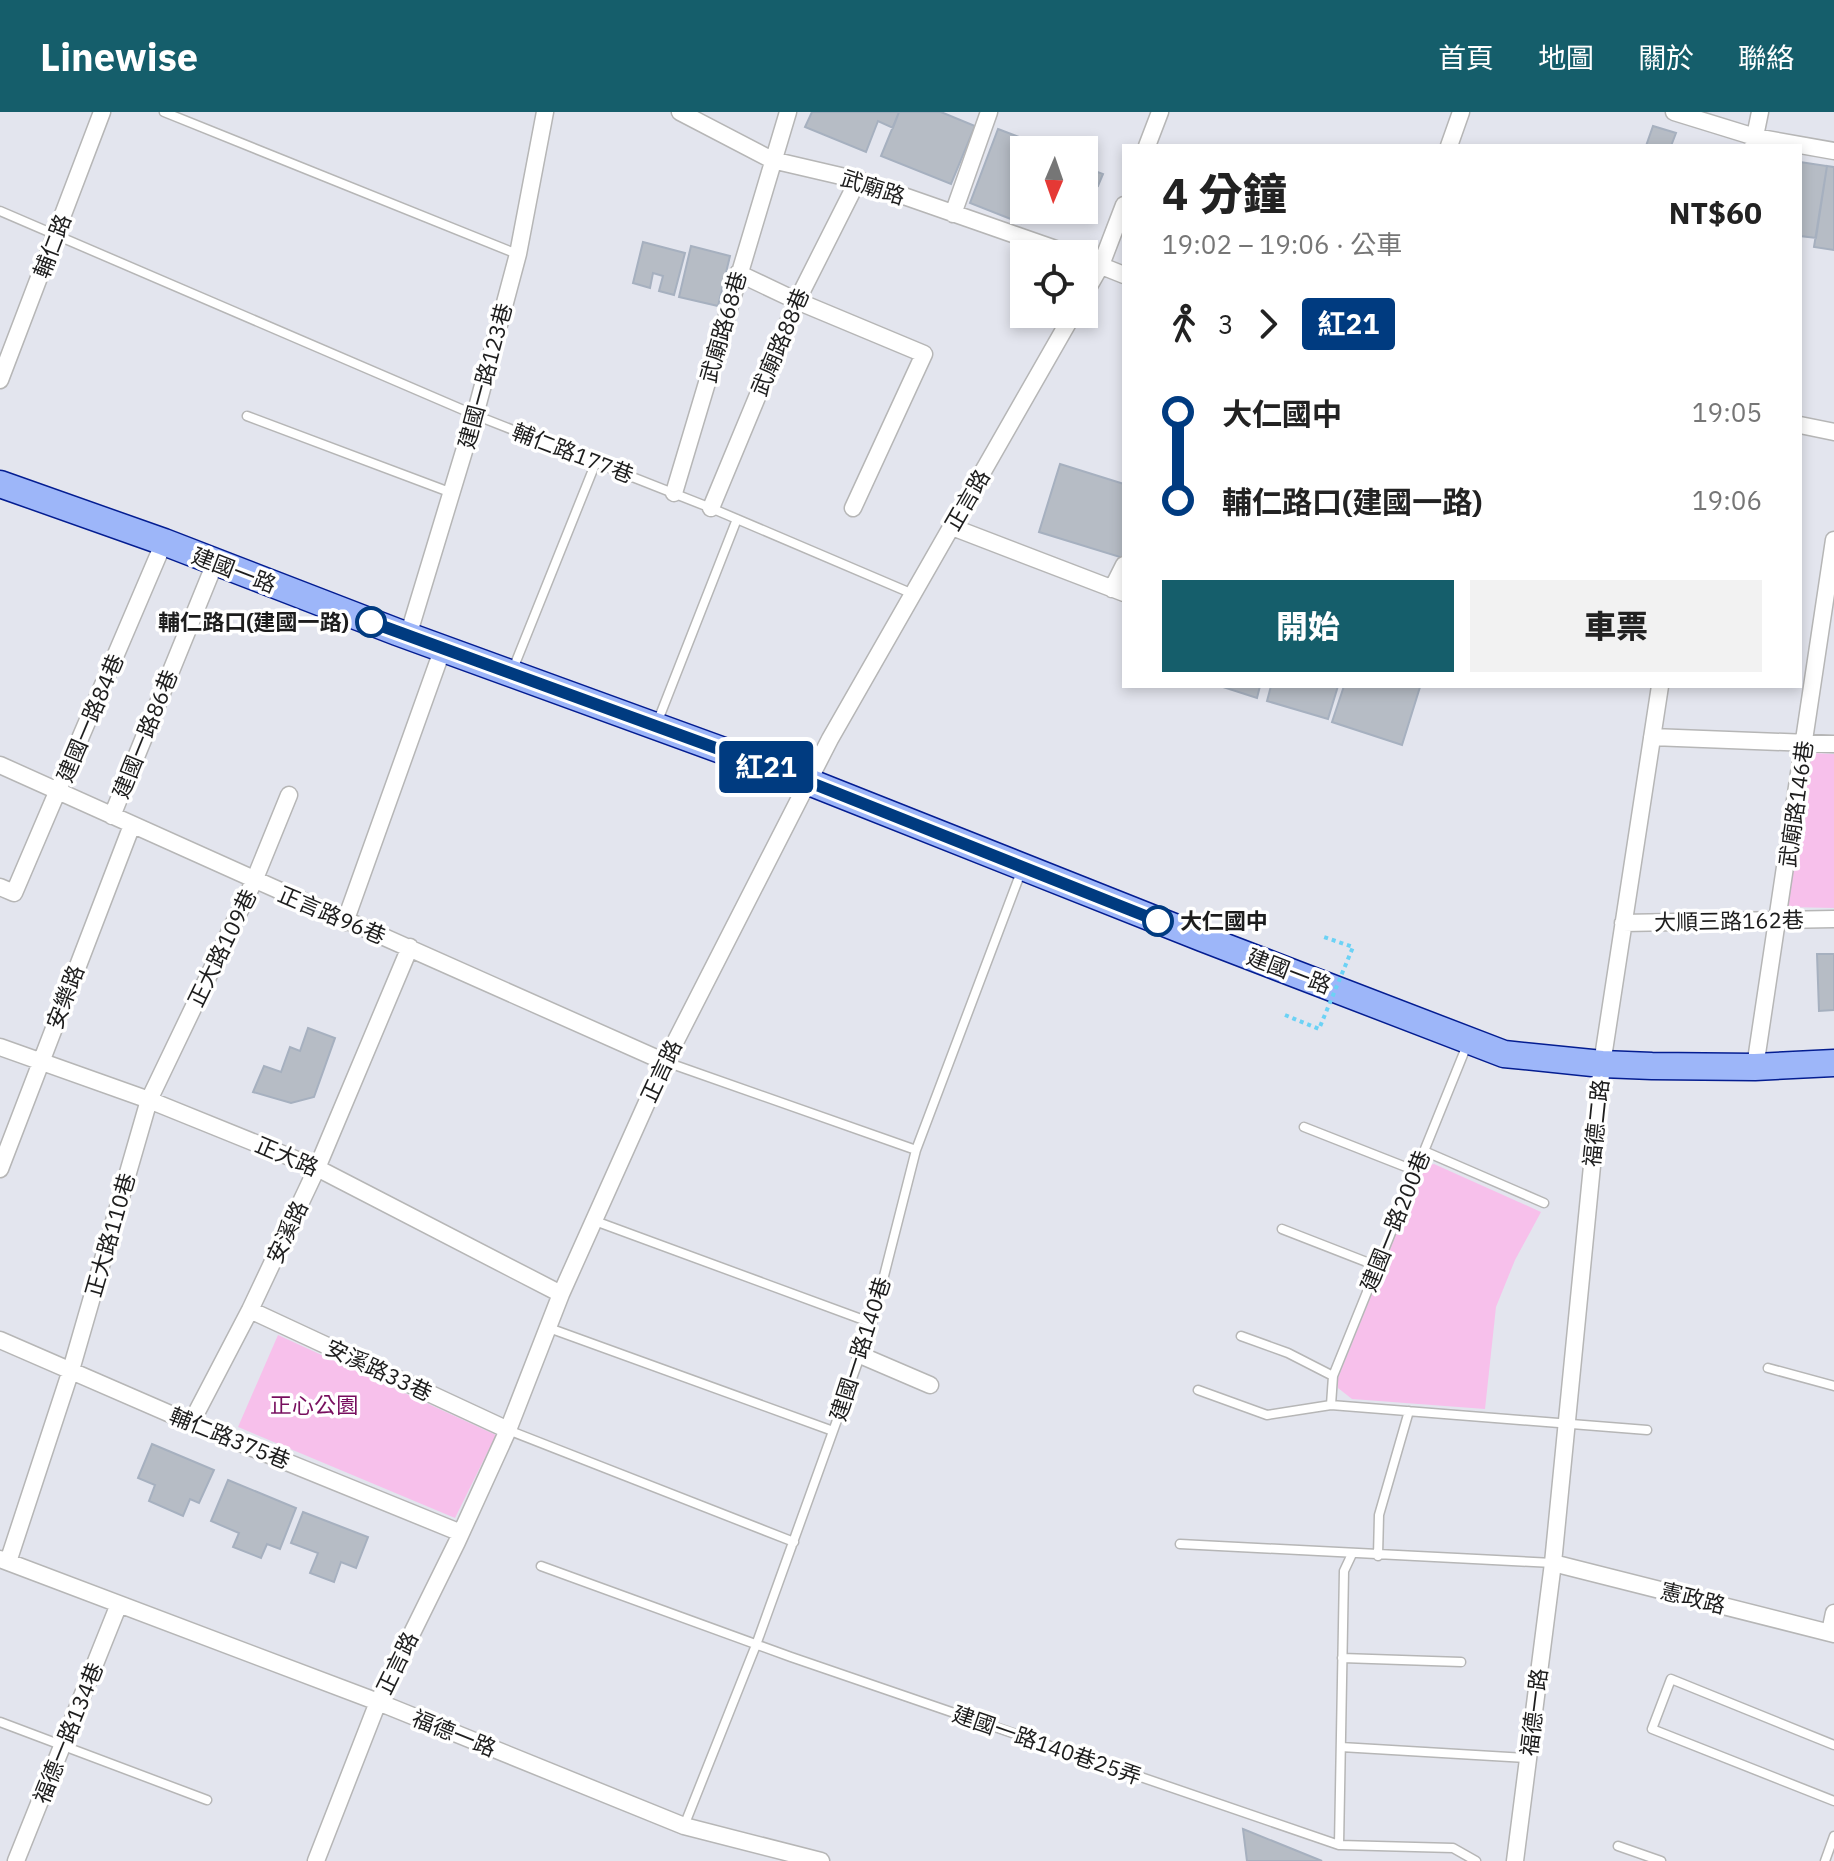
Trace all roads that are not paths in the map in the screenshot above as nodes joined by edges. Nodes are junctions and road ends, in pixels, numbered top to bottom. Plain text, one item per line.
1 (102, 112) edge
2 (164, 112) edge
3 (545, 112) edge
4 (680, 112) edge
5 (788, 112) edge
6 (989, 112) edge
7 (1160, 112) edge
8 (1461, 112) edge
9 (1674, 112) edge
10 (1760, 112) edge
11 (1754, 141) edge
12 (1148, 144) edge
13 (1450, 144) edge
14 (1778, 144) edge
15 (1802, 147) edge
16 (1834, 151) edge
17 (772, 160) junction
18 (858, 180) junction
19 (1122, 210) edge
20 (0, 211) edge
21 (953, 214) junction
22 (57, 234) junction
23 (1029, 240) edge
24 (518, 254) junction
25 (1098, 264) edge
26 (1101, 265) junction
27 (1098, 270) edge
28 (738, 273) junction
29 (1122, 274) edge
30 (797, 301) junction
31 (1065, 328) edge
32 (0, 380) edge
33 (475, 415) junction
34 (247, 416) dead end
35 (1802, 425) edge
36 (1834, 432) edge
37 (596, 462) junction
38 (0, 484) edge
39 (452, 493) junction
40 (674, 493) junction
41 (711, 508) junction
42 (853, 508) dead end
43 (737, 519) junction
44 (952, 527) junction
45 (1834, 540) edge
46 (164, 542) junction
47 (215, 563) junction
48 (1118, 591) edge
49 (914, 594) junction
50 (408, 636) junction
51 (443, 648) junction
52 (511, 674) junction
53 (1660, 688) edge
54 (656, 727) junction
55 (1652, 737) junction
56 (1805, 743) junction
57 (1834, 744) edge
58 (0, 765) edge
59 (809, 782) junction
60 (58, 792) junction
61 (289, 795) dead end
62 (112, 816) junction
63 (132, 825) junction
64 (1023, 867) junction
65 (254, 881) junction
66 (7, 890) edge
67 (1834, 919) edge
68 (1778, 920) junction
69 (345, 922) junction
70 (1623, 923) junction
71 (410, 947) junction
72 (1469, 1040) junction
73 (0, 1047) edge
74 (665, 1062) junction
75 (39, 1063) junction
76 (1834, 1063) edge
77 (1602, 1064) junction
78 (1755, 1067) junction
79 (149, 1100) junction
80 (1304, 1127) dead end
81 (916, 1150) junction
82 (1424, 1151) junction
83 (317, 1168) junction
84 (0, 1169) edge
85 (1416, 1171) junction
86 (1544, 1203) dead end
87 (594, 1221) junction
88 (1282, 1229) dead end
89 (1377, 1266) junction
90 (561, 1294) junction
91 (250, 1310) junction
92 (872, 1323) junction
93 (548, 1328) junction
94 (1241, 1336) dead end
95 (0, 1340) edge
96 (860, 1355) junction
97 (1768, 1368) dead end
98 (71, 1370) junction
99 (1333, 1376) junction
100 (930, 1385) dead end
101 (1834, 1386) edge
102 (1198, 1390) dead end
103 (1331, 1405) junction
104 (1409, 1411) junction
105 (191, 1423) junction
106 (1566, 1425) junction
107 (508, 1430) junction
108 (1647, 1430) dead end
109 (833, 1431) junction
110 (461, 1533) junction
111 (794, 1542) junction
112 (1180, 1544) dead end
113 (1352, 1554) junction
114 (1378, 1556) junction
115 (4, 1560) edge
116 (1553, 1563) junction
117 (541, 1566) dead end
118 (119, 1604) junction
119 (1834, 1613) edge
120 (1832, 1633) edge
121 (756, 1645) junction
122 (1342, 1658) junction
123 (1461, 1662) dead end
124 (378, 1702) junction
125 (0, 1722) edge
126 (1834, 1745) edge
127 (64, 1747) junction
128 (1341, 1747) junction
129 (1528, 1758) junction
130 (207, 1800) dead end
131 (1834, 1801) edge
132 (684, 1826) junction
133 (1834, 1836) edge
134 (1339, 1845) junction
135 (1618, 1846) dead end
136 (16, 1861) edge
137 (316, 1861) edge
138 (821, 1861) edge
139 (1476, 1861) edge
140 (1515, 1861) edge
141 (1661, 1861) edge
142 (1825, 1861) edge

1 - 22 street, 輔仁路
2 - 24 lane
3 - 24 street, 建國一路123巷
4 - 17 street, 武廟路
5 - 17 street, 武廟路68巷
6 - 21 street
7 - 12 street
8 - 13 street
9 - 11 street
10 - 11 street
11 - 14 street
15 - 16 street
17 - 18 street, 武廟路
17 - 28 street, 武廟路68巷
18 - 21 street, 武廟路
18 - 30 street, 武廟路88巷
19 - 26 street
20 - 22 lane, 輔仁路177巷
21 - 23 street, 武廟路
22 - 32 street, 輔仁路
22 - 33 lane, 輔仁路177巷
24 - 33 street, 建國一路123巷
25 - 26 street
26 - 27 street
26 - 29 street
28 - 30 street
28 - 40 street, 武廟路68巷
30 - 41 street, 武廟路88巷
30 - 42 street
31 - 44 street, 正言路
33 - 37 lane, 輔仁路177巷
33 - 39 street, 建國一路123巷
34 - 39 lane
35 - 36 street
37 - 40 lane, 輔仁路177巷
37 - 52 lane
38 - 46 main road, 建國一路
39 - 50 street, 建國一路123巷
40 - 41 lane, 輔仁路177巷
41 - 43 lane, 輔仁路177巷
43 - 49 lane, 輔仁路177巷
43 - 54 lane
44 - 48 street
44 - 49 street, 正言路
45 - 56 street, 武廟路146巷
46 - 47 main road, 建國一路
46 - 60 street, 建國一路84巷
47 - 50 main road, 建國一路
47 - 62 street, 建國一路86巷
49 - 59 street, 正言路
50 - 51 main road, 建國一路
51 - 52 main road, 建國一路
51 - 69 street
52 - 54 main road, 建國一路
53 - 55 street, 福德二路
54 - 59 main road, 建國一路
55 - 56 street
55 - 70 street, 福德二路
56 - 57 street
56 - 68 street, 武廟路146巷
58 - 60 street, 正言路96巷
59 - 64 main road, 建國一路
59 - 74 street, 正言路
60 - 62 street, 正言路96巷
60 - 66 street, 建國一路84巷
61 - 65 street, 正大路109巷
62 - 63 street, 正言路96巷
63 - 65 street, 正言路96巷
63 - 75 street, 安樂路
64 - 72 main road, 建國一路
64 - 81 lane, 建國一路140巷
65 - 69 street, 正言路96巷
65 - 79 street, 正大路109巷
67 - 68 street, 大順三路162巷
68 - 70 street, 大順三路162巷
68 - 78 street, 武廟路146巷
69 - 71 street, 正言路96巷
70 - 77 street, 福德二路
71 - 74 street, 正言路96巷
71 - 83 street, 安溪路
72 - 77 main road, 建國一路
72 - 82 lane, 建國一路200巷
73 - 75 street, 正大路
74 - 81 lane
74 - 87 street, 正言路
75 - 79 street, 正大路
75 - 84 street, 安樂路
76 - 78 main road, 建國一路
77 - 78 main road, 建國一路
77 - 106 street, 福德二路
79 - 83 street, 正大路
79 - 98 street, 正大路110巷
80 - 85 lane
81 - 92 lane, 建國一路140巷
82 - 85 lane, 建國一路200巷
82 - 86 lane
83 - 90 street, 正大路
83 - 91 street, 安溪路
85 - 89 lane, 建國一路200巷
87 - 90 street, 正言路
87 - 92 lane
88 - 89 lane
89 - 99 lane, 建國一路200巷
90 - 93 street, 正言路
91 - 105 street, 安溪路
91 - 107 street, 安溪路33巷
92 - 96 lane, 建國一路140巷
93 - 107 street, 正言路
93 - 109 lane
94 - 99 lane
95 - 98 street, 輔仁路375巷
96 - 100 street
96 - 109 lane, 建國一路140巷
97 - 101 lane
98 - 105 street, 輔仁路375巷
98 - 115 street, 正大路110巷
99 - 103 lane, 建國一路200巷
102 - 103 lane
103 - 104 lane
104 - 106 lane
104 - 114 lane
105 - 110 street, 輔仁路375巷
106 - 108 lane
106 - 116 street, 福德二路
107 - 110 street, 正言路
107 - 111 lane
109 - 111 lane, 建國一路140巷
110 - 124 street, 正言路
111 - 121 lane, 建國一路140巷
112 - 113 lane
113 - 114 lane
113 - 122 lane
114 - 116 lane
115 - 118 street, 福德一路
116 - 120 street, 憲政路
116 - 129 street, 福德一路
117 - 121 lane, 建國一路140巷25弄
118 - 124 street, 福德一路
118 - 127 street, 福德一路134巷
119 - 120 street
121 - 132 lane, 建國一路140巷
121 - 134 lane, 建國一路140巷25弄
122 - 123 lane
122 - 128 lane
124 - 132 street, 福德一路
124 - 137 street, 正言路
125 - 127 lane
126 - 131 lane
127 - 130 lane
127 - 136 street, 福德一路134巷
128 - 129 lane
128 - 134 lane
129 - 140 street, 福德一路
132 - 138 street, 福德一路
133 - 142 lane
134 - 139 lane, 建國一路140巷25弄
135 - 141 lane

